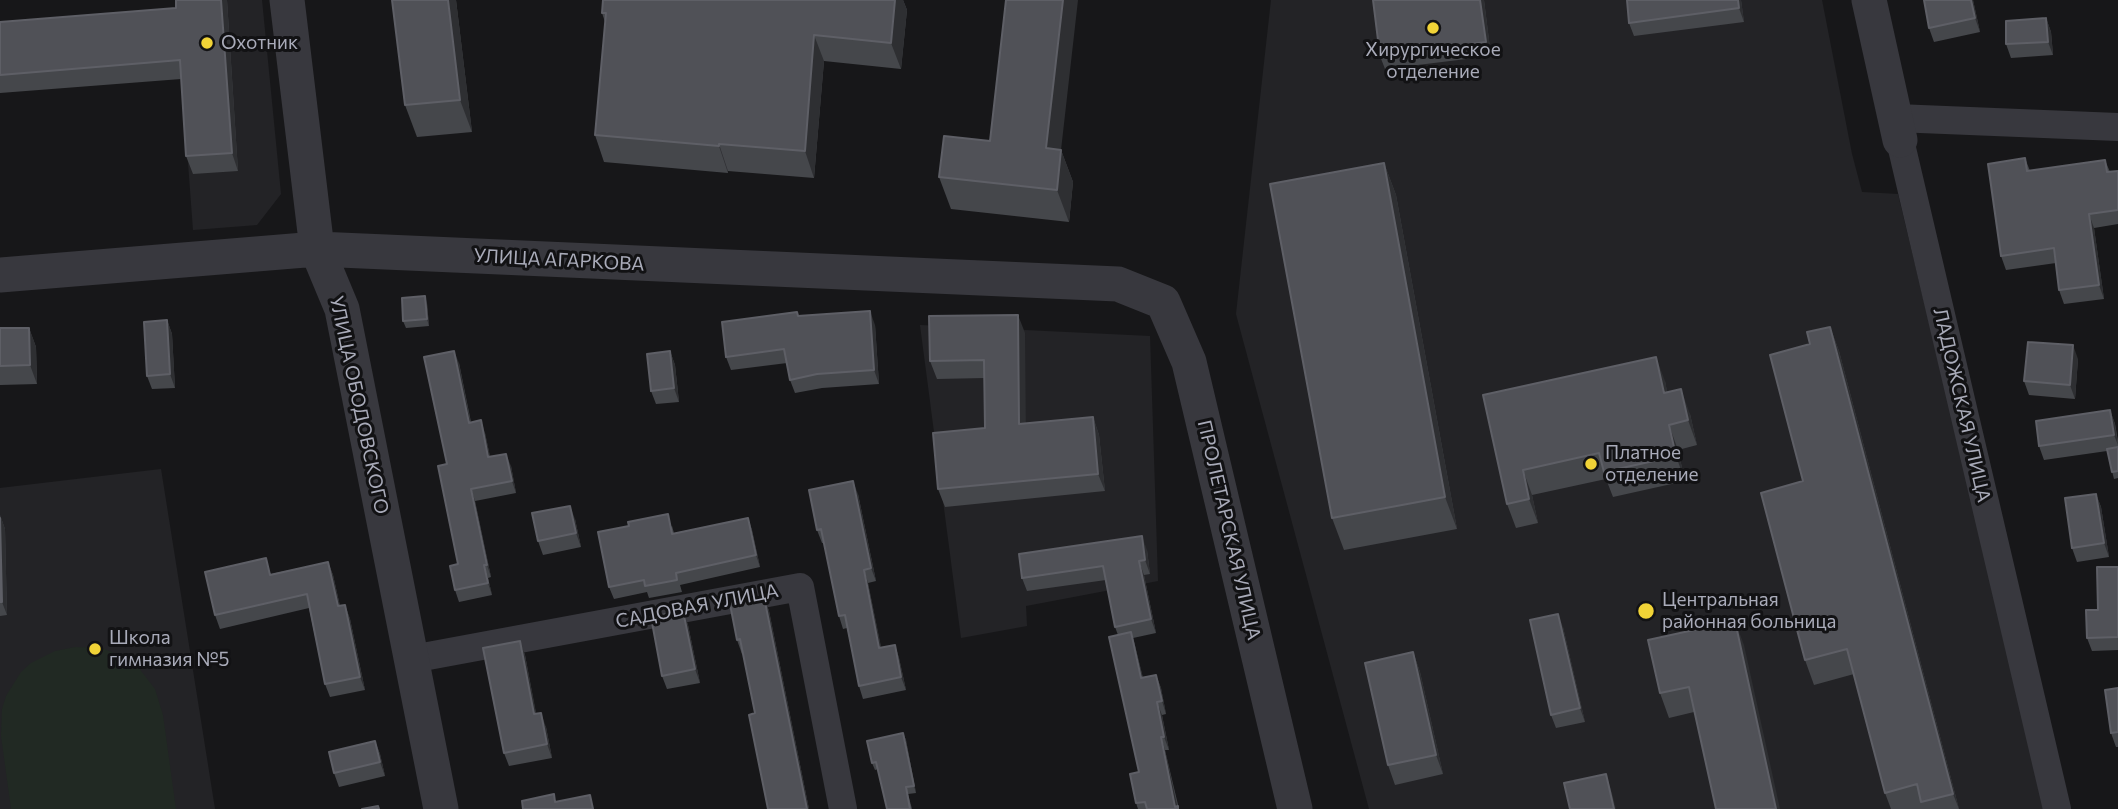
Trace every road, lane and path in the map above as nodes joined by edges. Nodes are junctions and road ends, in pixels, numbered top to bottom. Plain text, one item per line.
1 (287, 0) edge
2 (1869, 0) edge
3 (2118, 127) edge
4 (1898, 129) junction
5 (317, 249) junction
6 (0, 275) edge
7 (1118, 285) joint
8 (412, 659) junction
9 (441, 809) edge
10 (843, 809) edge
11 (1295, 809) edge
12 (2057, 809) edge

1 - 5 street, УЛИЦА ОБОДОВСКОГО
2 - 4 street, ЛАДОЖСКАЯ УЛИЦА
3 - 4 street
4 - 12 street, ЛАДОЖСКАЯ УЛИЦА
5 - 6 street, УЛИЦА АГАРКОВА
5 - 7 street, УЛИЦА АГАРКОВА
5 - 8 street, УЛИЦА ОБОДОВСКОГО
7 - 11 street, ПРОЛЕТАРСКАЯ УЛИЦА
8 - 9 street, УЛИЦА ОБОДОВСКОГО
8 - 10 street, САДОВАЯ УЛИЦА

